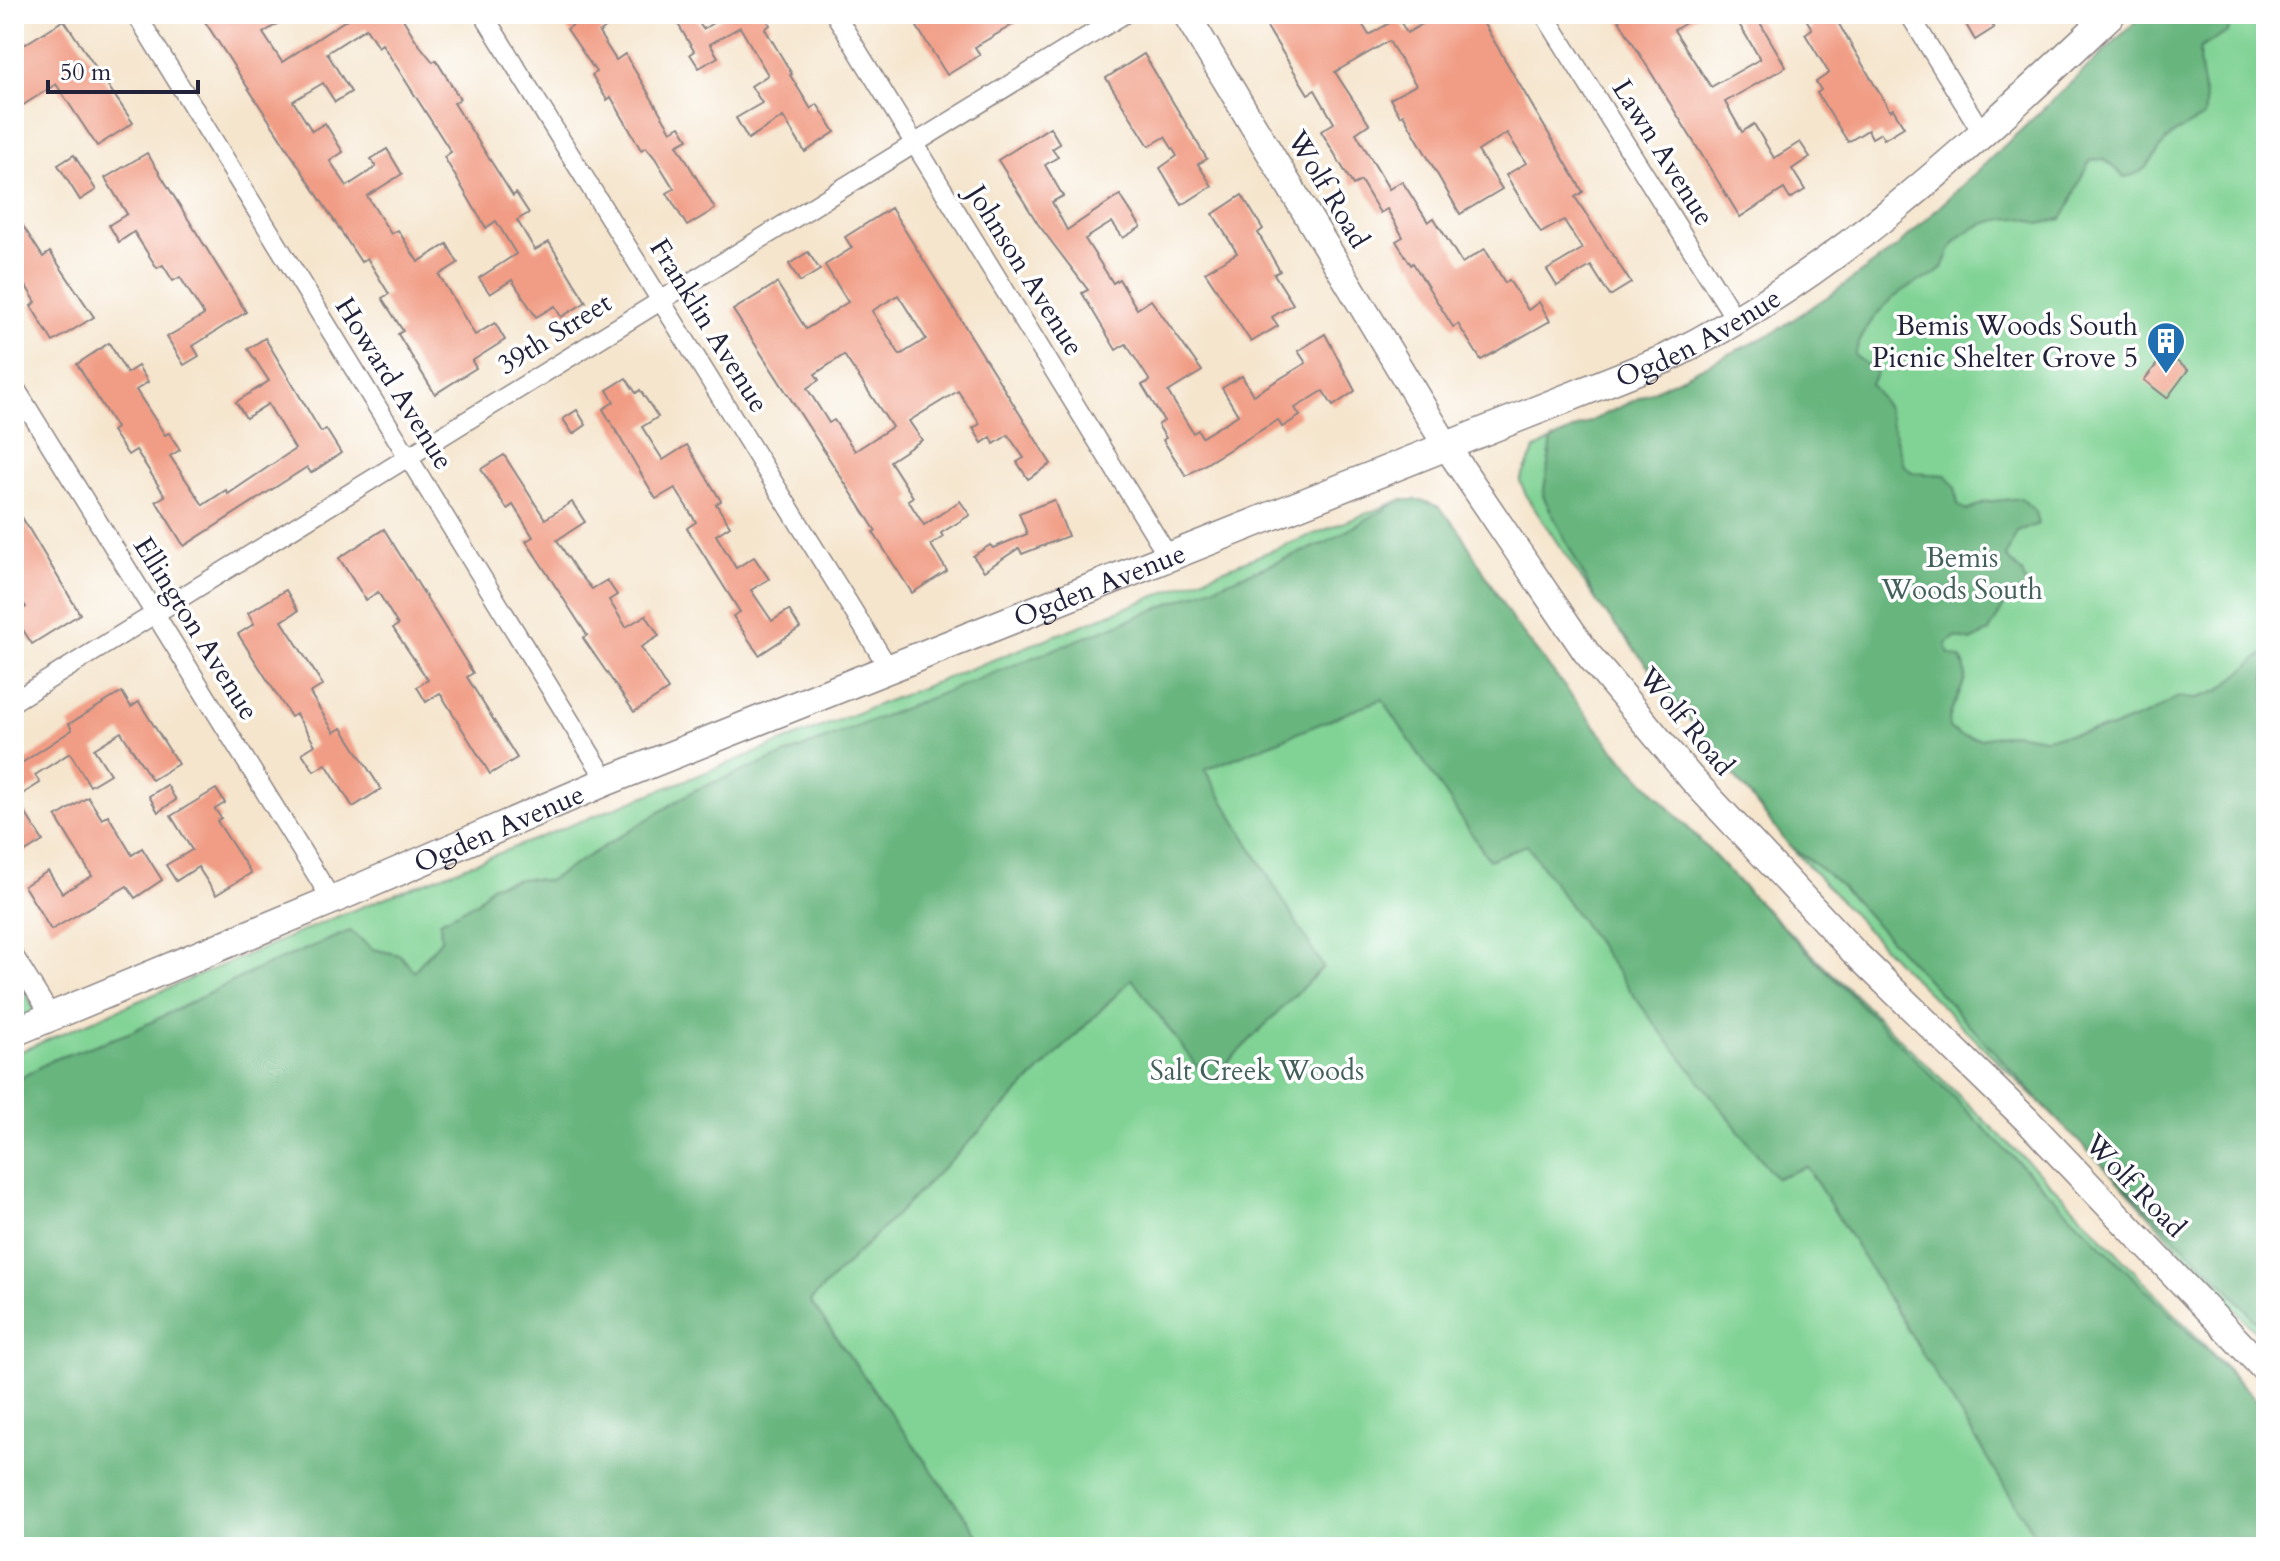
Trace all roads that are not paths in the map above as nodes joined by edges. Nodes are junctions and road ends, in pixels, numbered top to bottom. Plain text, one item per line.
1 (136, 14) edge
2 (483, 14) edge
3 (835, 14) edge
4 (1124, 14) edge
5 (1186, 14) edge
6 (1544, 14) edge
7 (1909, 14) edge
8 (2111, 14) edge
9 (1983, 134) junction
10 (914, 142) junction
11 (661, 300) junction
12 (1736, 320) junction
13 (14, 386) edge
14 (1447, 447) junction
15 (407, 456) junction
16 (1168, 556) junction
17 (155, 614) junction
18 (888, 667) junction
19 (14, 701) edge
20 (607, 781) junction
21 (332, 900) junction
22 (14, 956) edge
23 (51, 1016) junction
24 (14, 1032) edge
25 (2266, 1371) edge

1 - 15 street, Howard Avenue
2 - 11 street, Franklin Avenue
3 - 10 street, Johnson Avenue
4 - 10 street, 39th Street
5 - 14 main road, Wolf Road
6 - 12 street, Lawn Avenue
7 - 9 street
8 - 9 main road, Ogden Avenue
9 - 12 main road, Ogden Avenue
10 - 11 street, 39th Street
10 - 16 street, Johnson Avenue
11 - 15 street, 39th Street
11 - 18 street, Franklin Avenue
12 - 14 main road, Ogden Avenue
13 - 17 street, Ellington Avenue
14 - 16 main road, Ogden Avenue
14 - 25 main road, Wolf Road
15 - 17 street, 39th Street
15 - 20 street, Howard Avenue
16 - 18 main road, Ogden Avenue
17 - 19 street, 39th Street
17 - 21 street, Ellington Avenue
18 - 20 main road, Ogden Avenue
20 - 21 main road, Ogden Avenue
21 - 23 main road, Ogden Avenue
22 - 23 street
23 - 24 main road, Ogden Avenue

